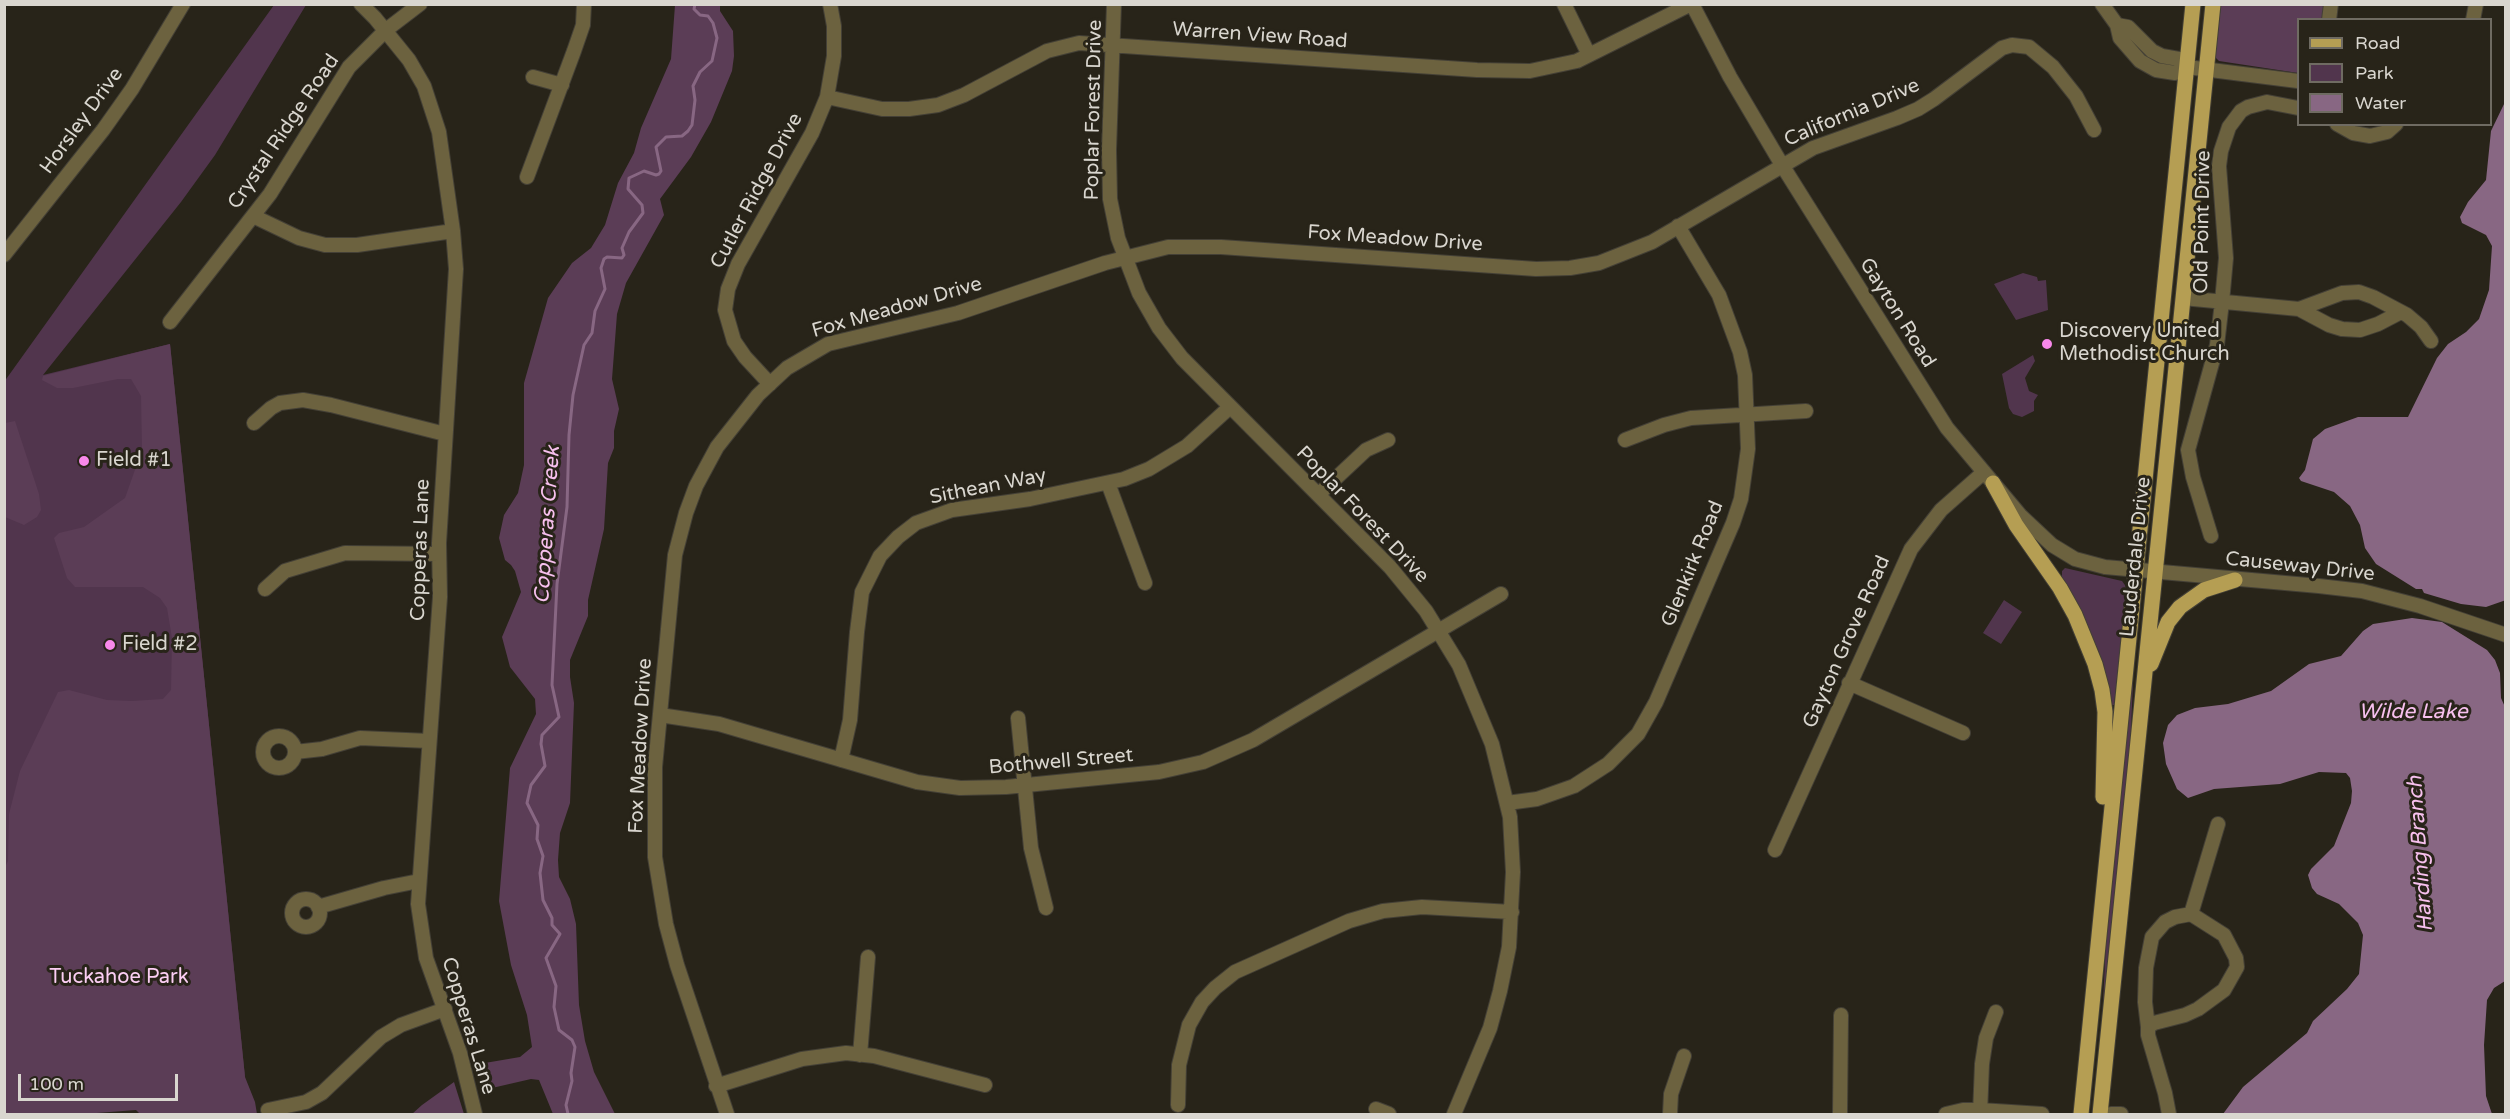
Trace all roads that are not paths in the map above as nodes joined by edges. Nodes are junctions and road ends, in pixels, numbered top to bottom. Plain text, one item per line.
1 (183, 4) edge
2 (361, 4) edge
3 (420, 4) edge
4 (584, 4) edge
5 (830, 4) edge
6 (1114, 4) edge
7 (1564, 4) edge
8 (1692, 4) edge
9 (2102, 4) edge
10 (2193, 4) edge
11 (2213, 4) edge
12 (386, 30) junction
13 (1114, 45) junction
14 (1589, 55) junction
15 (2187, 67) junction
16 (2206, 69) junction
17 (533, 77) dead end
18 (2297, 81) edge
19 (562, 85) junction
20 (827, 97) junction
21 (2297, 108) edge
22 (2341, 126) edge
23 (2394, 126) edge
24 (2094, 130) dead end
25 (1782, 165) junction
26 (527, 177) dead end
27 (253, 216) junction
28 (1678, 226) junction
29 (453, 231) junction
30 (4, 255) edge
31 (1124, 257) junction
32 (2183, 298) junction
33 (2222, 302) junction
34 (2299, 309) junction
35 (2401, 312) junction
36 (170, 322) dead end
37 (2431, 341) dead end
38 (770, 384) junction
39 (1230, 407) junction
40 (1806, 411) dead end
41 (1747, 413) junction
42 (254, 423) dead end
43 (445, 434) junction
44 (1388, 440) dead end
45 (1625, 440) dead end
46 (1989, 478) junction
47 (1108, 483) junction
48 (1319, 494) junction
49 (2211, 536) dead end
50 (440, 554) junction
51 (2135, 570) junction
52 (2156, 572) junction
53 (2235, 580) junction
54 (1145, 583) dead end
55 (265, 589) dead end
56 (1501, 594) dead end
57 (1438, 630) junction
58 (2505, 635) edge
59 (1849, 683) junction
60 (2143, 683) junction
61 (660, 715) junction
62 (1018, 718) dead end
63 (1963, 733) dead end
64 (429, 741) junction
65 (295, 752) dead end
66 (841, 760) junction
67 (1024, 785) junction
68 (1507, 803) junction
69 (2218, 824) dead end
70 (1775, 850) dead end
71 (2105, 861) junction
72 (419, 881) junction
73 (318, 907) dead end
74 (1046, 908) dead end
75 (1512, 912) junction
76 (2191, 914) junction
77 (868, 957) dead end
78 (445, 1009) junction
79 (1996, 1012) dead end
80 (1841, 1015) dead end
81 (2148, 1027) junction
82 (860, 1055) junction
83 (1684, 1056) dead end
84 (985, 1084) dead end
85 (716, 1086) junction
86 (1178, 1106) dead end
87 (1376, 1109) dead end
88 (268, 1110) dead end
89 (1980, 1112) edge
90 (475, 1114) edge
91 (727, 1114) edge
92 (1389, 1114) edge
93 (1454, 1114) edge
94 (1670, 1114) edge
95 (1840, 1114) edge
96 (1946, 1114) edge
97 (2042, 1114) edge
98 (2080, 1114) edge
99 (2100, 1114) edge
100 (2111, 1114) edge
101 (2121, 1114) edge
102 (2169, 1114) edge

1 - 30 street, Horsley Drive
2 - 12 street, Copperas Lane
3 - 12 street, Crystal Ridge Road
4 - 19 street
5 - 20 street, Cutler Ridge Drive
6 - 13 street, Poplar Forest Drive
7 - 14 street
8 - 14 street, Warren View Road
8 - 25 street, Gayton Road
9 - 15 street
10 - 15 main road, Lauderdale Drive
11 - 16 main road, Lauderdale Drive
12 - 27 street, Crystal Ridge Road
12 - 29 street, Copperas Lane
13 - 14 street, Warren View Road
13 - 20 street, Warren View Road
13 - 31 street, Poplar Forest Drive
15 - 16 street
15 - 51 main road, Lauderdale Drive
16 - 18 street
16 - 32 main road, Lauderdale Drive
17 - 19 street
19 - 26 street
20 - 38 street, Cutler Ridge Drive
21 - 33 street, Old Point Drive
22 - 23 street
24 - 25 street, California Drive
25 - 28 street, Fox Meadow Drive
25 - 46 street, Gayton Road
27 - 29 street
27 - 36 street, Crystal Ridge Road
28 - 31 street, Fox Meadow Drive
28 - 41 street, Glenkirk Road
29 - 43 street, Copperas Lane
31 - 38 street, Fox Meadow Drive
31 - 39 street, Poplar Forest Drive
32 - 33 street
32 - 52 main road, Lauderdale Drive
33 - 34 street
33 - 49 street, Old Point Drive
34 - 35 street
34 - 35 street
35 - 37 street
38 - 61 street, Fox Meadow Drive
39 - 47 street, Sithean Way
39 - 48 street, Poplar Forest Drive
40 - 41 street
41 - 45 street
41 - 68 street, Glenkirk Road
42 - 43 street
43 - 50 street, Copperas Lane
44 - 48 street
46 - 51 street, Gayton Road
46 - 59 street, Gayton Grove Road
46 - 71 main road
47 - 54 street
47 - 66 street, Sithean Way
48 - 57 street, Poplar Forest Drive
50 - 55 street
50 - 64 street, Copperas Lane
51 - 52 street, Causeway Drive
51 - 71 main road, Lauderdale Drive
52 - 53 street, Causeway Drive
52 - 60 main road, Lauderdale Drive
53 - 58 street, Causeway Drive
53 - 60 main road
56 - 57 street, Bothwell Street
57 - 67 street, Bothwell Street
57 - 68 street, Poplar Forest Drive
59 - 63 street
59 - 70 street, Gayton Grove Road
60 - 99 main road, Lauderdale Drive
61 - 66 street, Bothwell Street
61 - 85 street, Fox Meadow Drive
62 - 67 street
64 - 65 street
64 - 72 street, Copperas Lane
66 - 67 street, Bothwell Street
67 - 74 street
68 - 75 street, Poplar Forest Drive
69 - 76 street
71 - 98 main road, Lauderdale Drive
72 - 73 street
72 - 78 street, Copperas Lane
75 - 86 street
75 - 93 street, Poplar Forest Drive
76 - 81 street
76 - 81 street
77 - 82 street
78 - 88 street
78 - 90 street, Copperas Lane
79 - 89 street
80 - 95 street
81 - 102 street
82 - 84 street
82 - 85 street
83 - 94 street
85 - 91 street, Fox Meadow Drive
87 - 92 street
89 - 96 street
89 - 97 street
100 - 101 street

